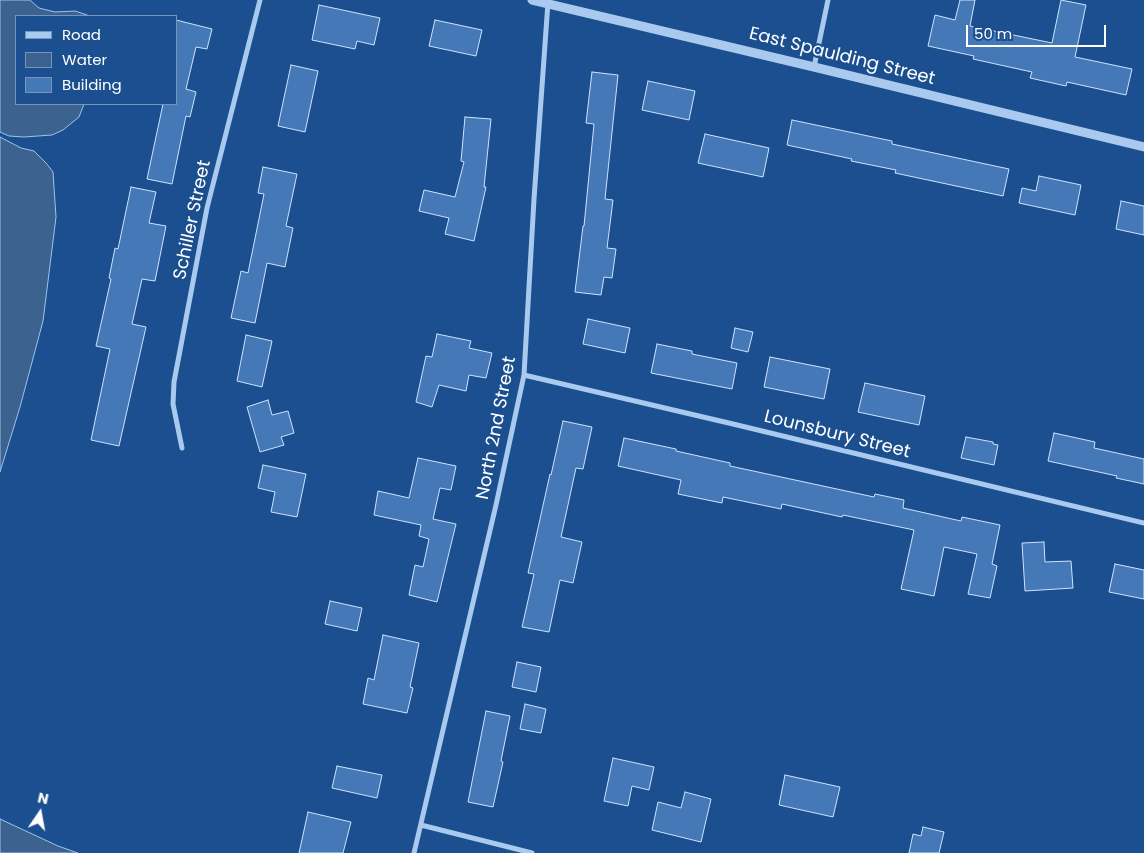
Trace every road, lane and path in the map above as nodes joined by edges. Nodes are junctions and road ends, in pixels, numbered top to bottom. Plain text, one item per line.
1 (260, 0) edge
2 (532, 0) edge
3 (828, 0) edge
4 (548, 2) edge
5 (814, 67) junction
6 (1144, 147) edge
7 (524, 375) junction
8 (182, 448) dead end
9 (1144, 523) edge
10 (421, 825) junction
11 (414, 853) edge
12 (532, 853) edge

1 - 8 street, Schiller Street
2 - 4 street, East Spaulding Street
3 - 5 street
4 - 5 street, East Spaulding Street
4 - 7 street, North 2nd Street
5 - 6 street, East Spaulding Street
7 - 9 street, Lounsbury Street
7 - 10 street, North 2nd Street
10 - 11 street, North 2nd Street
10 - 12 street

